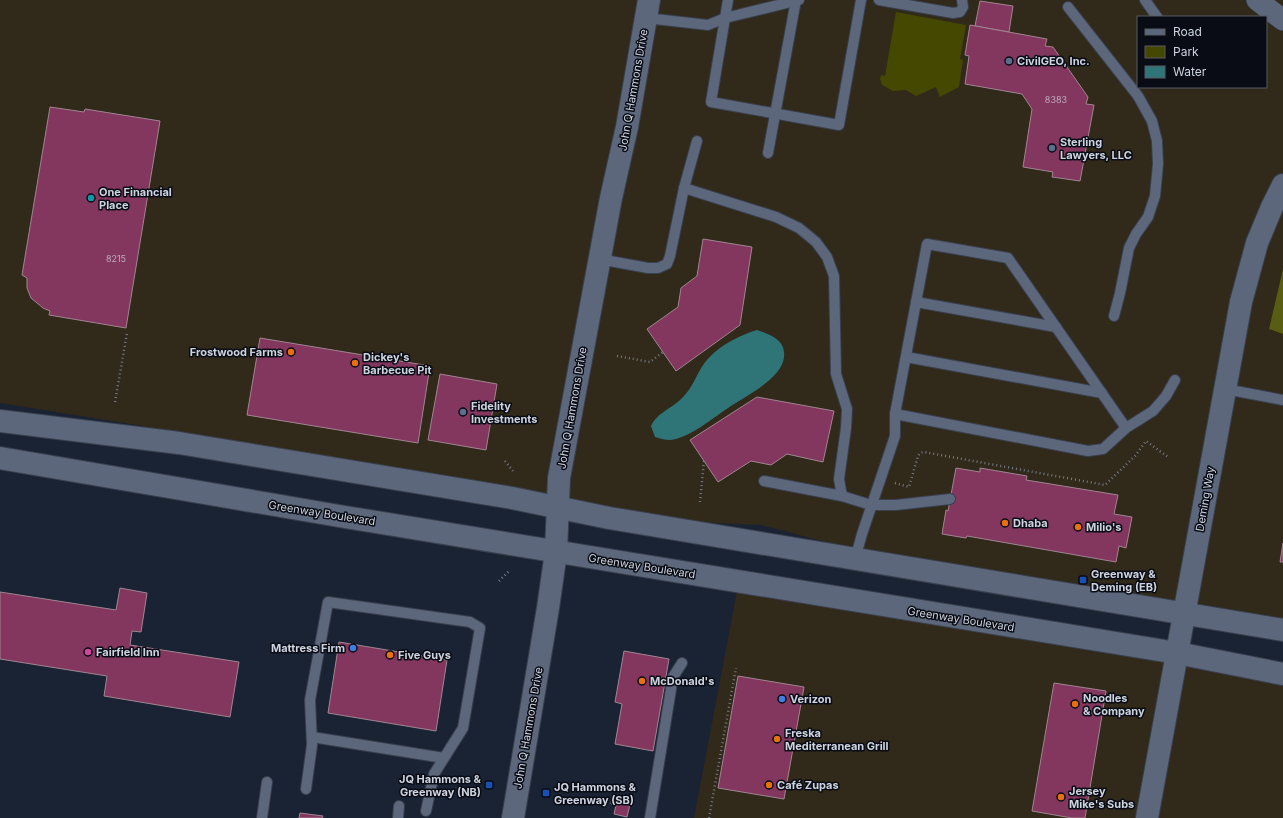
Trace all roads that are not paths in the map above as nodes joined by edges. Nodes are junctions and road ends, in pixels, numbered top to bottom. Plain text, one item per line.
1 (728, 0) edge
2 (797, 0) edge
3 (861, 0) edge
4 (879, 0) edge
5 (962, 0) edge
6 (1145, 0) edge
7 (1257, 0) edge
8 (1068, 7) dead end
9 (647, 9) edge
10 (1156, 16) edge
11 (725, 18) junction
12 (1283, 20) edge
13 (776, 114) junction
14 (697, 141) dead end
15 (768, 153) dead end
16 (1283, 185) edge
17 (684, 188) junction
18 (599, 259) junction
19 (916, 302) junction
20 (1114, 316) dead end
21 (1056, 327) junction
22 (906, 357) junction
23 (1175, 380) dead end
24 (1224, 389) junction
25 (1102, 393) junction
26 (1283, 400) edge
27 (896, 414) junction
28 (0, 421) edge
29 (1126, 428) junction
30 (0, 458) edge
31 (764, 481) dead end
32 (842, 496) junction
33 (950, 499) dead end
34 (871, 505) junction
35 (558, 507) junction
36 (556, 552) junction
37 (855, 559) junction
38 (1184, 614) junction
39 (1283, 630) edge
40 (1177, 653) junction
41 (682, 663) dead end
42 (1283, 674) edge
43 (312, 737) junction
44 (444, 758) junction
45 (267, 782) dead end
46 (306, 789) dead end
47 (399, 806) dead end
48 (426, 810) dead end
49 (262, 818) edge
50 (398, 818) edge
51 (513, 818) edge
52 (650, 818) edge
53 (1147, 818) edge

1 - 11 lane
2 - 11 lane
2 - 13 lane
3 - 13 lane
4 - 5 lane
6 - 10 lane
7 - 12 street
8 - 20 lane
9 - 11 lane
9 - 18 street, John Q Hammons Drive
11 - 13 lane
13 - 15 lane
14 - 17 lane
16 - 24 street, Deming Way
17 - 18 lane
17 - 32 lane
18 - 35 street, John Q Hammons Drive
19 - 21 lane
19 - 21 lane
19 - 22 lane
21 - 25 lane
22 - 25 lane
22 - 27 lane
23 - 29 lane
24 - 26 lane
24 - 38 street, Deming Way
25 - 29 lane
27 - 29 lane
27 - 34 lane
28 - 35 street
30 - 36 street, Greenway Boulevard
31 - 32 lane
32 - 34 lane
33 - 34 lane
34 - 37 lane
35 - 36 street, John Q Hammons Drive
35 - 37 street
36 - 40 street, Greenway Boulevard
36 - 51 street, John Q Hammons Drive
37 - 38 street
38 - 39 street
38 - 40 street, Deming Way
40 - 42 street, Greenway Boulevard
40 - 53 street, Deming Way
41 - 52 lane
43 - 44 lane
43 - 44 lane
43 - 46 lane
44 - 48 lane
45 - 49 lane
47 - 50 lane

